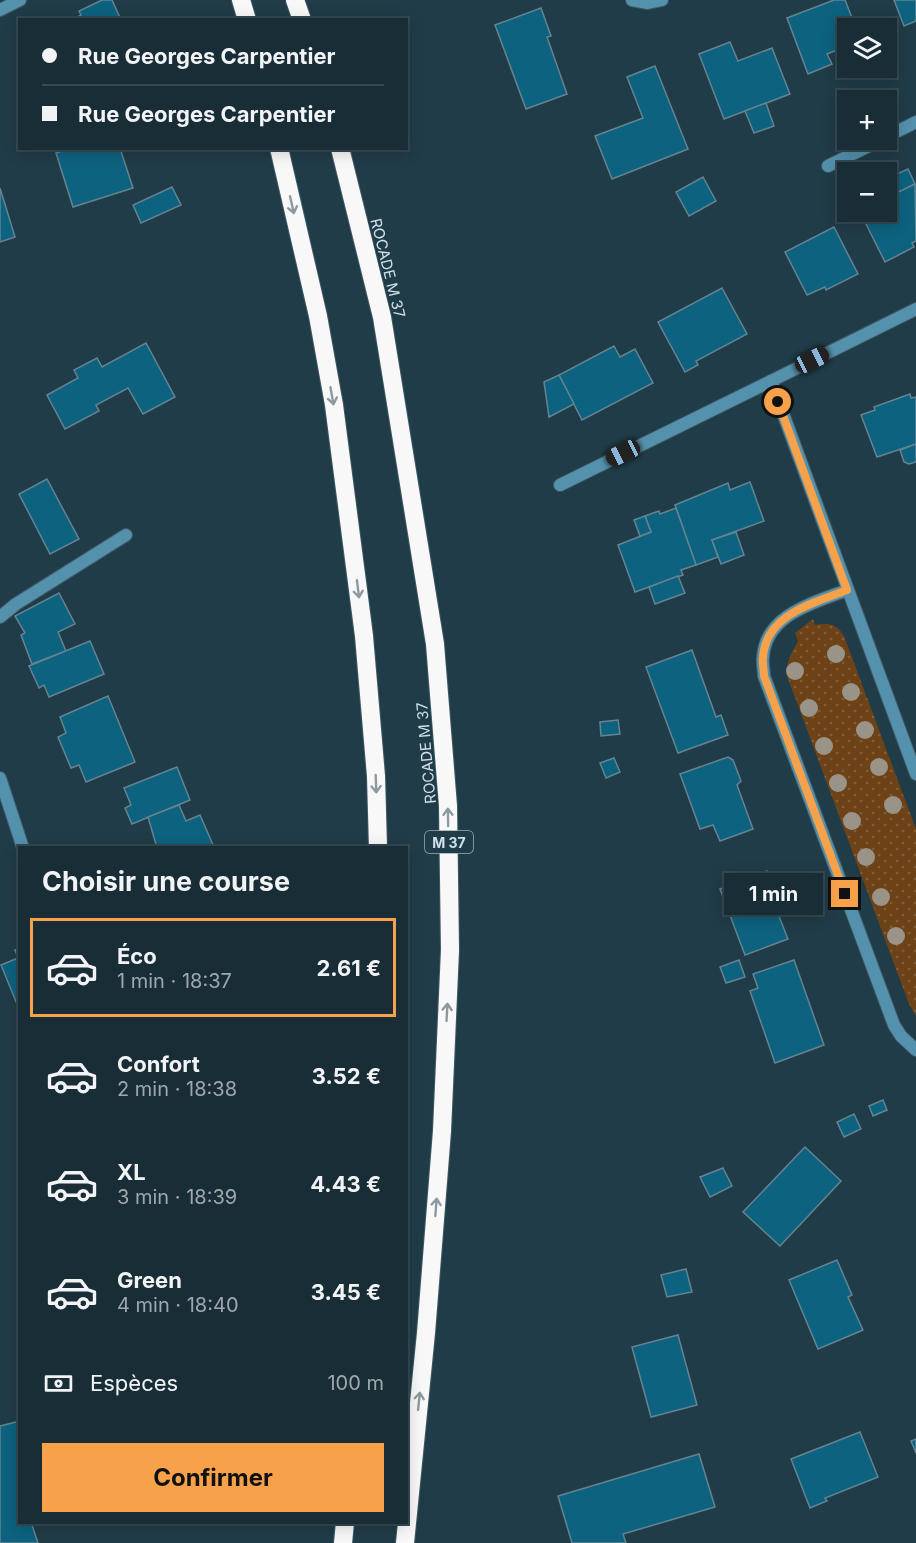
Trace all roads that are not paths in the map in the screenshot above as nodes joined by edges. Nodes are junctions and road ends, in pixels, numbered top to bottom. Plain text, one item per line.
1 (20, 0) edge
2 (241, 0) edge
3 (296, 0) edge
4 (632, 0) edge
5 (662, 0) edge
6 (0, 10) edge
7 (246, 18) edge
8 (301, 18) edge
9 (916, 122) edge
10 (897, 132) edge
11 (279, 150) edge
12 (340, 150) edge
13 (861, 150) edge
14 (828, 166) dead end
15 (916, 309) edge
16 (771, 381) junction
17 (560, 484) dead end
18 (126, 535) dead end
19 (847, 590) junction
20 (0, 616) edge
21 (916, 774) edge
22 (0, 778) edge
23 (21, 846) edge
24 (378, 846) edge
25 (916, 1050) edge
26 (408, 1513) edge
27 (345, 1524) edge
28 (407, 1524) edge
29 (343, 1543) edge
30 (405, 1543) edge

1 - 6 street
2 - 7 highway
3 - 8 highway
4 - 5 street
9 - 10 street
11 -> 24 highway
26 -> 12 highway, ROCADE M 37 / M 37
13 - 14 street
15 - 16 street
16 - 17 street
16 - 19 street
18 - 20 street
19 - 21 street
19 - 25 street
22 - 23 street
27 - 29 highway
30 -> 28 highway, ROCADE M 37 / M 37

